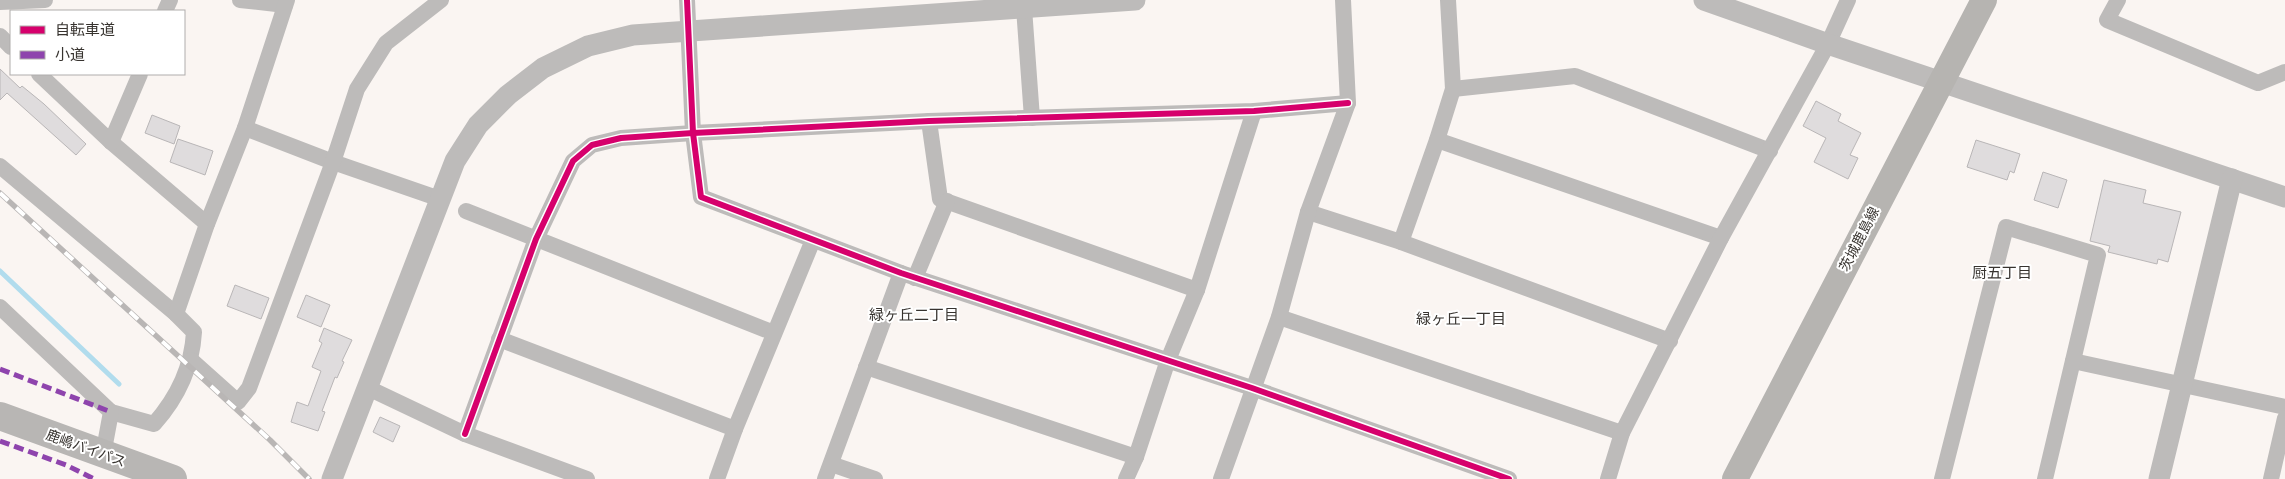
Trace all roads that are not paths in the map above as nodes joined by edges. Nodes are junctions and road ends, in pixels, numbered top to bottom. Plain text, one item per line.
1 (45, 0) edge
2 (240, 0) edge
3 (688, 0) edge
4 (1135, 0) edge
5 (1343, 0) edge
6 (1448, 0) edge
7 (1704, 0) edge
8 (1848, 0) edge
9 (1984, 0) edge
10 (2118, 0) edge
11 (1099, 1) edge
12 (0, 2) edge
13 (286, 2) edge
14 (430, 3) edge
15 (1024, 8) junction
16 (690, 32) junction
17 (0, 36) edge
18 (1828, 44) junction
19 (10, 46) edge
20 (2285, 72) edge
21 (40, 75) edge
22 (140, 75) edge
23 (1941, 81) junction
24 (1453, 89) junction
25 (1348, 103) junction
26 (1254, 111) junction
27 (1032, 118) junction
28 (929, 121) junction
29 (245, 128) junction
30 (693, 133) junction
31 (1437, 140) junction
32 (112, 142) junction
33 (1770, 151) junction
34 (333, 162) junction
35 (0, 166) edge
36 (2232, 179) junction
37 (2285, 197) edge
38 (440, 199) junction
39 (946, 201) junction
40 (466, 211) dead end
41 (1308, 212) junction
42 (207, 224) junction
43 (1721, 238) junction
44 (536, 239) junction
45 (813, 240) junction
46 (1400, 242) junction
47 (908, 276) junction
48 (1197, 290) junction
49 (0, 306) edge
50 (176, 314) junction
51 (1279, 317) junction
52 (774, 333) junction
53 (500, 339) junction
54 (1670, 342) junction
55 (191, 360) junction
56 (1168, 360) junction
57 (2073, 361) junction
58 (866, 368) junction
59 (2182, 385) junction
60 (366, 387) junction
61 (1252, 388) junction
62 (2285, 407) edge
63 (111, 412) junction
64 (0, 416) edge
65 (2285, 418) edge
66 (736, 429) junction
67 (1622, 433) junction
68 (465, 434) junction
69 (103, 455) junction
70 (1136, 457) junction
71 (2276, 471) edge
72 (828, 472) edge
73 (173, 479) edge
74 (332, 479) edge
75 (587, 479) edge
76 (718, 479) edge
77 (875, 479) edge
78 (1126, 479) edge
79 (1221, 479) edge
80 (1509, 479) edge
81 (1608, 479) edge
82 (1734, 479) edge
83 (1942, 479) edge
84 (2045, 479) edge
85 (2159, 479) edge

1 - 12 street
2 - 13 street
3 - 16 street
4 - 11 street
5 - 25 street
6 - 24 street
7 - 18 street
8 - 18 street
9 - 23 main road, 茨城鹿島線
10 - 20 street
11 - 15 street
13 - 29 street
14 - 34 street
15 - 16 street
15 - 27 street
16 - 30 street
16 - 38 street
17 - 19 street
18 - 23 street
18 - 33 street
21 - 32 street
22 - 32 street
23 - 36 street
23 - 82 main road, 茨城鹿島線
24 - 31 street
24 - 33 street
25 - 26 street
25 - 41 street
26 - 27 street
26 - 48 street
27 - 28 street
28 - 30 street
28 - 39 street
29 - 34 street
29 - 42 street
30 - 44 street
30 - 45 street
31 - 43 street
31 - 46 street
32 - 42 street
33 - 43 street
34 - 38 street
34 - 55 street
35 - 50 street
36 - 37 street
36 - 59 street
38 - 60 street
39 - 47 street
39 - 48 street
40 - 44 street
41 - 46 street
41 - 51 street
42 - 50 street
43 - 54 street
44 - 52 street
44 - 53 street
45 - 47 street
45 - 52 street
46 - 54 street
47 - 56 street
47 - 58 street
48 - 56 street
49 - 63 street
50 - 55 street
51 - 61 street
51 - 67 street
52 - 66 street
53 - 66 street
53 - 68 street
54 - 67 street
55 - 63 street
56 - 61 street
56 - 70 street
57 - 59 street
57 - 83 street
57 - 84 street
58 - 70 street
58 - 72 street
59 - 62 street
59 - 85 street
60 - 68 street
60 - 74 street
61 - 79 street
61 - 80 street
63 - 69 street
64 - 69 highway, 鹿嶋バイパス
65 - 71 street
66 - 76 street
67 - 81 street
68 - 75 street
69 - 73 highway, 鹿嶋バイパス
70 - 78 street
72 - 77 street

